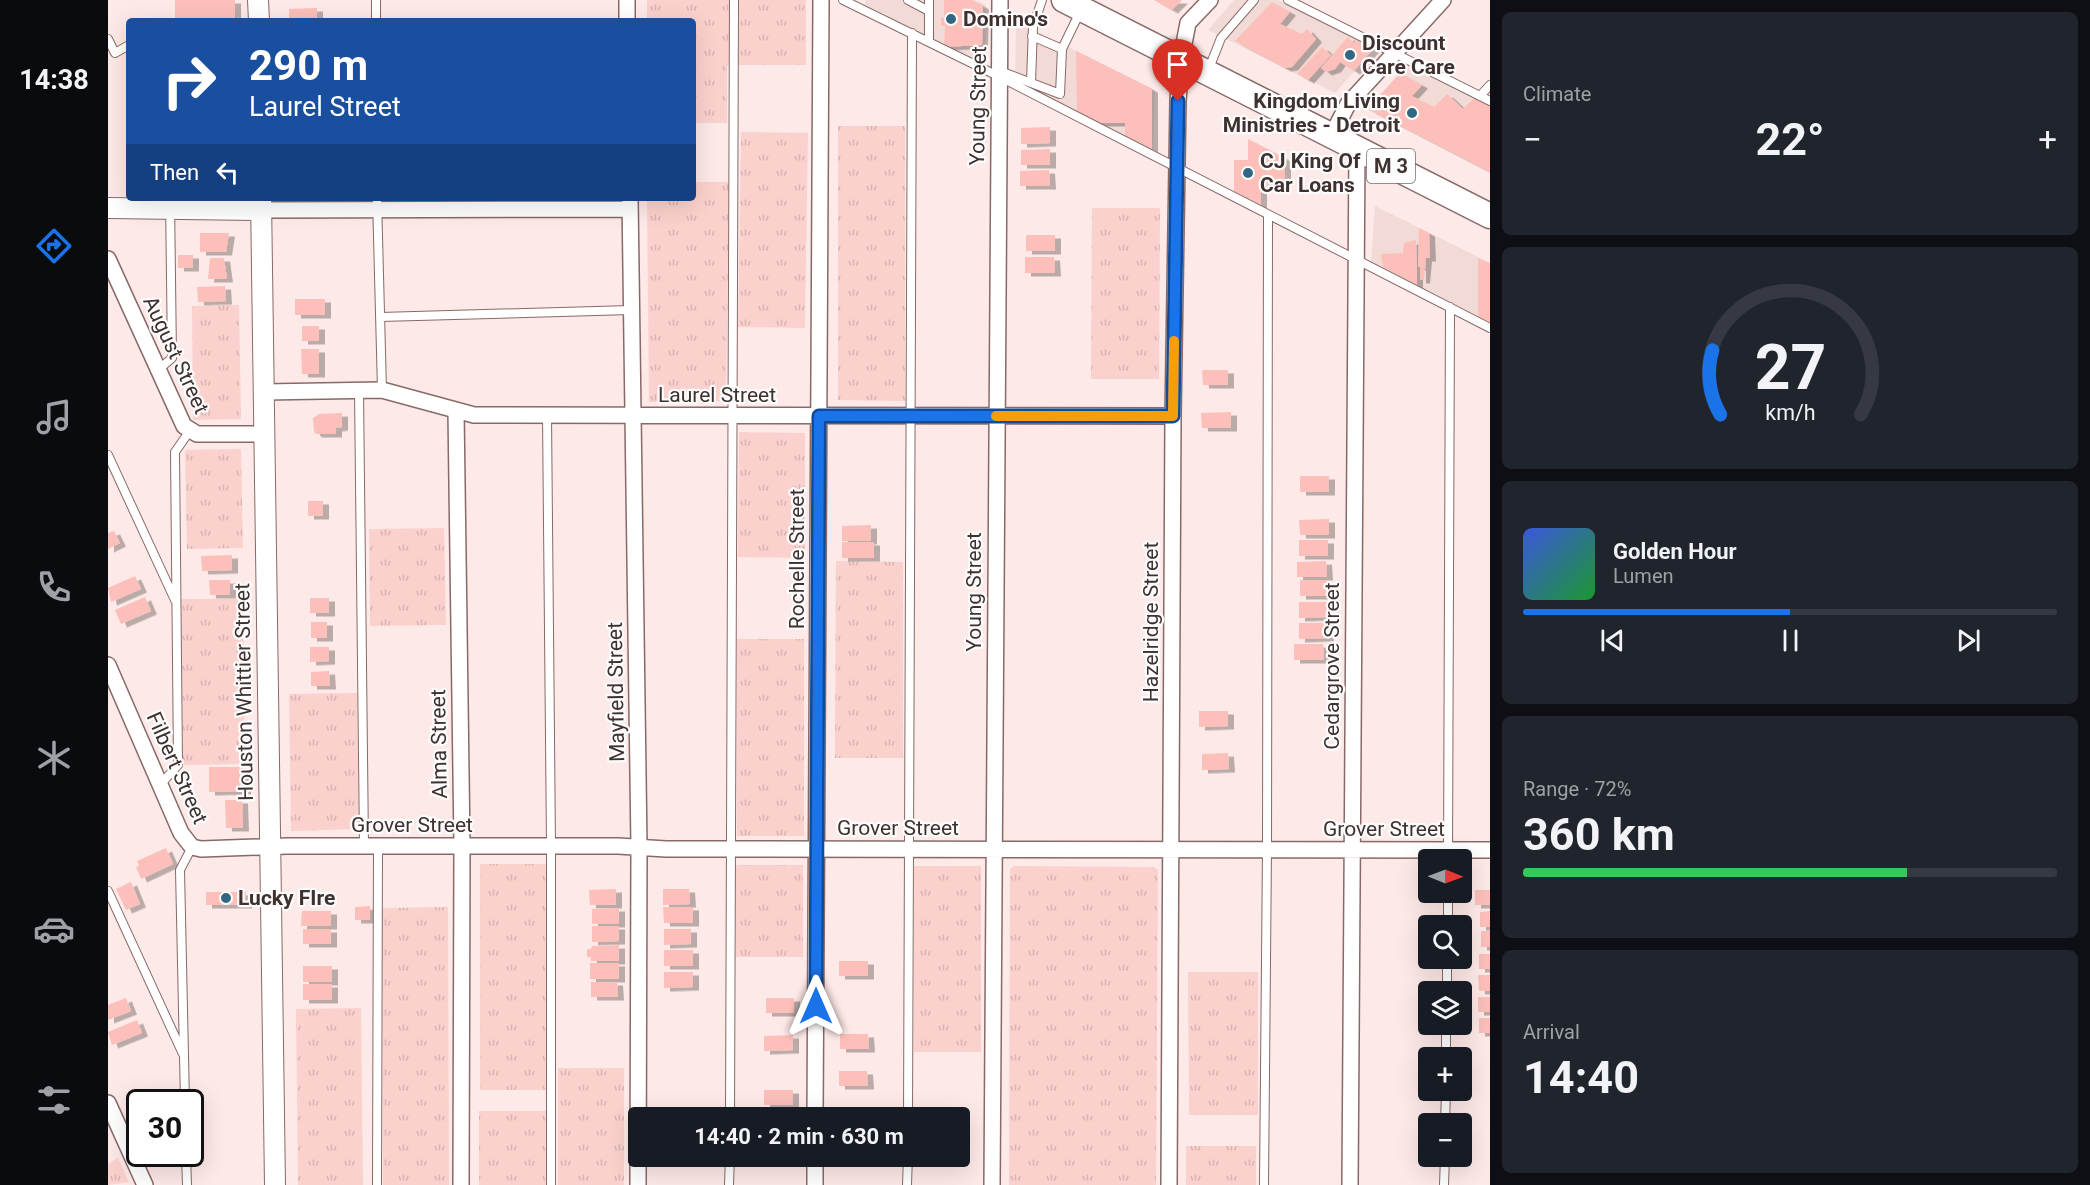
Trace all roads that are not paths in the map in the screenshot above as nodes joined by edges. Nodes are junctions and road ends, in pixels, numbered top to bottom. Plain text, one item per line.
1 (258, 0) edge
2 (376, 0) edge
3 (627, 0) edge
4 (734, 0) edge
5 (821, 0) edge
6 (843, 0) edge
7 (908, 0) edge
8 (929, 0) edge
9 (1000, 0) edge
10 (1042, 0) edge
11 (1210, 0) edge
12 (1254, 0) edge
13 (1288, 0) edge
14 (1443, 0) edge
15 (1073, 4) edge
16 (929, 11) junction
17 (259, 18) edge
18 (376, 18) edge
19 (627, 18) edge
20 (912, 33) junction
21 (1032, 36) junction
22 (108, 39) edge
23 (929, 42) junction
24 (126, 47) edge
25 (1062, 49) junction
26 (1393, 54) junction
27 (1181, 59) junction
28 (999, 73) junction
29 (1208, 73) junction
30 (1031, 82) junction
31 (1490, 86) edge
32 (1480, 96) junction
33 (1490, 101) edge
34 (1332, 135) junction
35 (1357, 148) junction
36 (1177, 169) junction
37 (170, 203) edge
38 (261, 204) edge
39 (377, 204) edge
40 (630, 204) edge
41 (108, 208) edge
42 (1268, 215) junction
43 (1490, 216) edge
44 (108, 260) edge
45 (1356, 260) junction
46 (1450, 308) junction
47 (631, 310) junction
48 (380, 317) junction
49 (1490, 328) edge
50 (158, 370) junction
51 (359, 390) junction
52 (382, 390) junction
53 (264, 392) junction
54 (456, 411) junction
55 (547, 415) junction
56 (633, 416) junction
57 (733, 416) junction
58 (819, 416) junction
59 (911, 416) junction
60 (996, 416) junction
61 (1173, 416) junction
62 (189, 432) junction
63 (265, 434) junction
64 (108, 455) edge
65 (177, 604) junction
66 (108, 667) edge
67 (160, 785) junction
68 (371, 846) junction
69 (462, 846) junction
70 (551, 846) junction
71 (192, 847) junction
72 (271, 847) junction
73 (639, 847) junction
74 (732, 849) junction
75 (817, 849) junction
76 (909, 849) junction
77 (994, 849) junction
78 (1171, 849) junction
79 (1268, 849) junction
80 (1448, 849) edge
81 (1352, 850) junction
82 (1490, 850) edge
83 (1472, 852) edge
84 (1418, 853) edge
85 (108, 891) edge
86 (184, 1056) junction
87 (185, 1089) edge
88 (108, 1104) edge
89 (730, 1107) edge
90 (815, 1107) edge
91 (908, 1107) edge
92 (186, 1167) edge
93 (730, 1167) edge
94 (815, 1167) edge
95 (908, 1167) edge
96 (1445, 1167) edge
97 (145, 1185) edge
98 (187, 1185) edge
99 (275, 1185) edge
100 (376, 1185) edge
101 (461, 1185) edge
102 (551, 1185) edge
103 (638, 1185) edge
104 (729, 1185) edge
105 (815, 1185) edge
106 (907, 1185) edge
107 (992, 1185) edge
108 (1169, 1185) edge
109 (1264, 1185) edge
110 (1350, 1185) edge
111 (1444, 1185) edge

1 - 17 street
2 - 18 lane
3 - 19 street
4 - 57 lane
5 - 58 street, Rochelle Street
6 - 20 lane
7 - 16 lane
8 - 16 lane
9 - 28 street, Young Street
10 - 21 lane
11 - 27 street, Hazelridge Street
12 - 29 lane
13 - 26 lane
14 - 26 street
15 - 25 lane
15 - 27 main road, M 3
16 - 23 lane
20 - 23 lane
20 - 59 lane
21 - 25 lane
21 - 30 lane
22 - 24 lane
23 - 28 lane
25 - 30 lane
26 - 32 lane
26 - 34 street
27 - 29 main road, M 3
27 - 36 street, Hazelridge Street
28 - 30 lane
28 - 36 lane
28 - 60 street, Young Street
29 - 34 main road, M 3
31 - 32 lane
32 - 33 lane
34 - 35 main road, M 3
35 - 43 main road, M 3
35 - 45 street, Cedargrove Street
36 - 42 lane
36 - 61 street, Hazelridge Street
37 - 38 street
37 - 41 street
37 - 50 lane
38 - 39 street
38 - 53 street, Houston Whittier Street
39 - 40 street
39 - 48 lane
40 - 47 street, Mayfield Street
42 - 45 lane
42 - 79 lane
44 - 50 street, August Street
45 - 46 lane
45 - 81 street, Cedargrove Street
46 - 49 lane
46 - 80 lane
47 - 48 lane
47 - 56 street, Mayfield Street
48 - 52 lane
50 - 62 street, August Street
51 - 52 street, Laurel Street
51 - 53 street, Laurel Street
51 - 68 lane
52 - 54 street, Laurel Street
53 - 63 street, Houston Whittier Street
54 - 55 street, Laurel Street
54 - 69 street, Alma Street
55 - 56 street, Laurel Street
55 - 70 lane
56 - 57 street, Laurel Street
56 - 73 street, Mayfield Street
57 - 58 street, Laurel Street
57 - 74 lane
58 - 59 street, Laurel Street
58 - 75 street, Rochelle Street
59 - 60 street, Laurel Street
59 - 76 lane
60 - 61 street, Laurel Street
60 - 77 street, Young Street
61 - 78 street, Hazelridge Street
62 - 63 street, August Street
62 - 65 lane
63 - 72 street, Houston Whittier Street
64 - 65 lane
65 - 67 lane
66 - 67 street, Filbert Street
67 - 71 street, Filbert Street
68 - 69 street, Grover Street
68 - 72 street, Grover Street
68 - 100 lane
69 - 70 street, Grover Street
69 - 101 street, Alma Street
70 - 73 street, Grover Street
70 - 102 lane
71 - 72 street, Filbert Street
71 - 86 lane
72 - 99 street, Houston Whittier Street
73 - 74 street, Grover Street
73 - 103 street, Mayfield Street
74 - 75 street, Grover Street
74 - 89 lane
75 - 76 street, Grover Street
75 - 90 street, Rochelle Street
76 - 77 street, Grover Street
76 - 91 lane
77 - 78 street, Grover Street
77 - 107 street, Young Street
78 - 79 street, Grover Street
78 - 108 street, Hazelridge Street
79 - 81 street, Grover Street
79 - 109 lane
81 - 84 street, Grover Street
81 - 110 street, Cedargrove Street
82 - 83 street, Grover Street
85 - 86 lane
86 - 87 lane
88 - 97 street
92 - 98 lane
93 - 104 lane
94 - 105 street
95 - 106 lane
96 - 111 lane

